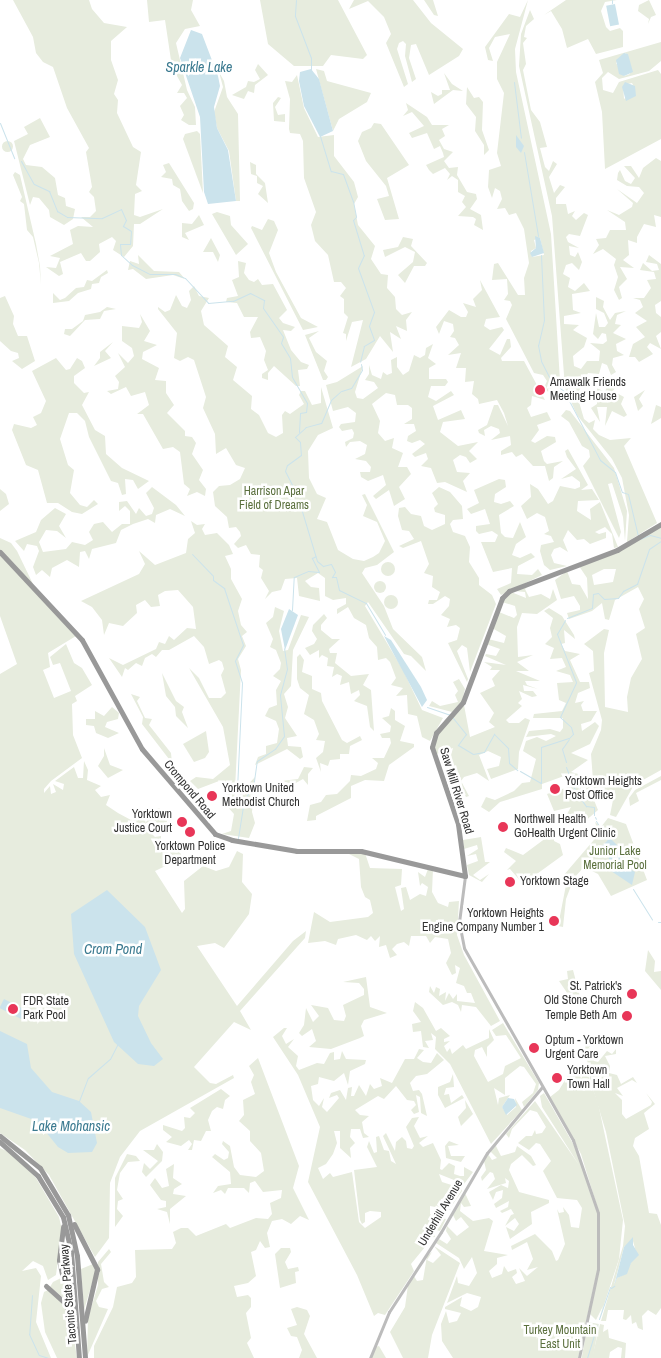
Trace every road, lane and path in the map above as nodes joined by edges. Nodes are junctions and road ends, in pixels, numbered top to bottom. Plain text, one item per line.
1 (661, 524) edge
2 (0, 552) edge
3 (465, 869) junction
4 (456, 873) junction
5 (467, 877) junction
6 (542, 1086) junction
7 (546, 1092) junction
8 (539, 1094) junction
9 (0, 1136) edge
10 (0, 1142) edge
11 (57, 1193) junction
12 (58, 1206) junction
13 (62, 1274) dead end
14 (46, 1286) dead end
15 (81, 1347) junction
16 (79, 1358) edge
17 (85, 1358) edge
18 (370, 1358) edge
19 (579, 1358) edge

1 - 3 highway, Saw Mill River Road
2 - 4 highway, Crompond Road
3 - 4 highway
3 - 5 highway
4 - 5 highway, Crompond Road
5 - 6 main road
6 - 7 main road
6 - 8 main road, Underhill Avenue
7 - 8 main road
7 - 19 main road
8 - 18 main road, Underhill Avenue
9 - 11 highway, Taconic State Parkway
10 - 12 highway, Taconic State Parkway
11 - 15 highway, Taconic State Parkway
11 - 15 highway
12 - 13 highway
12 - 15 highway, Taconic State Parkway
14 - 15 highway
15 - 16 highway, Taconic State Parkway
15 - 17 highway, Taconic State Parkway

